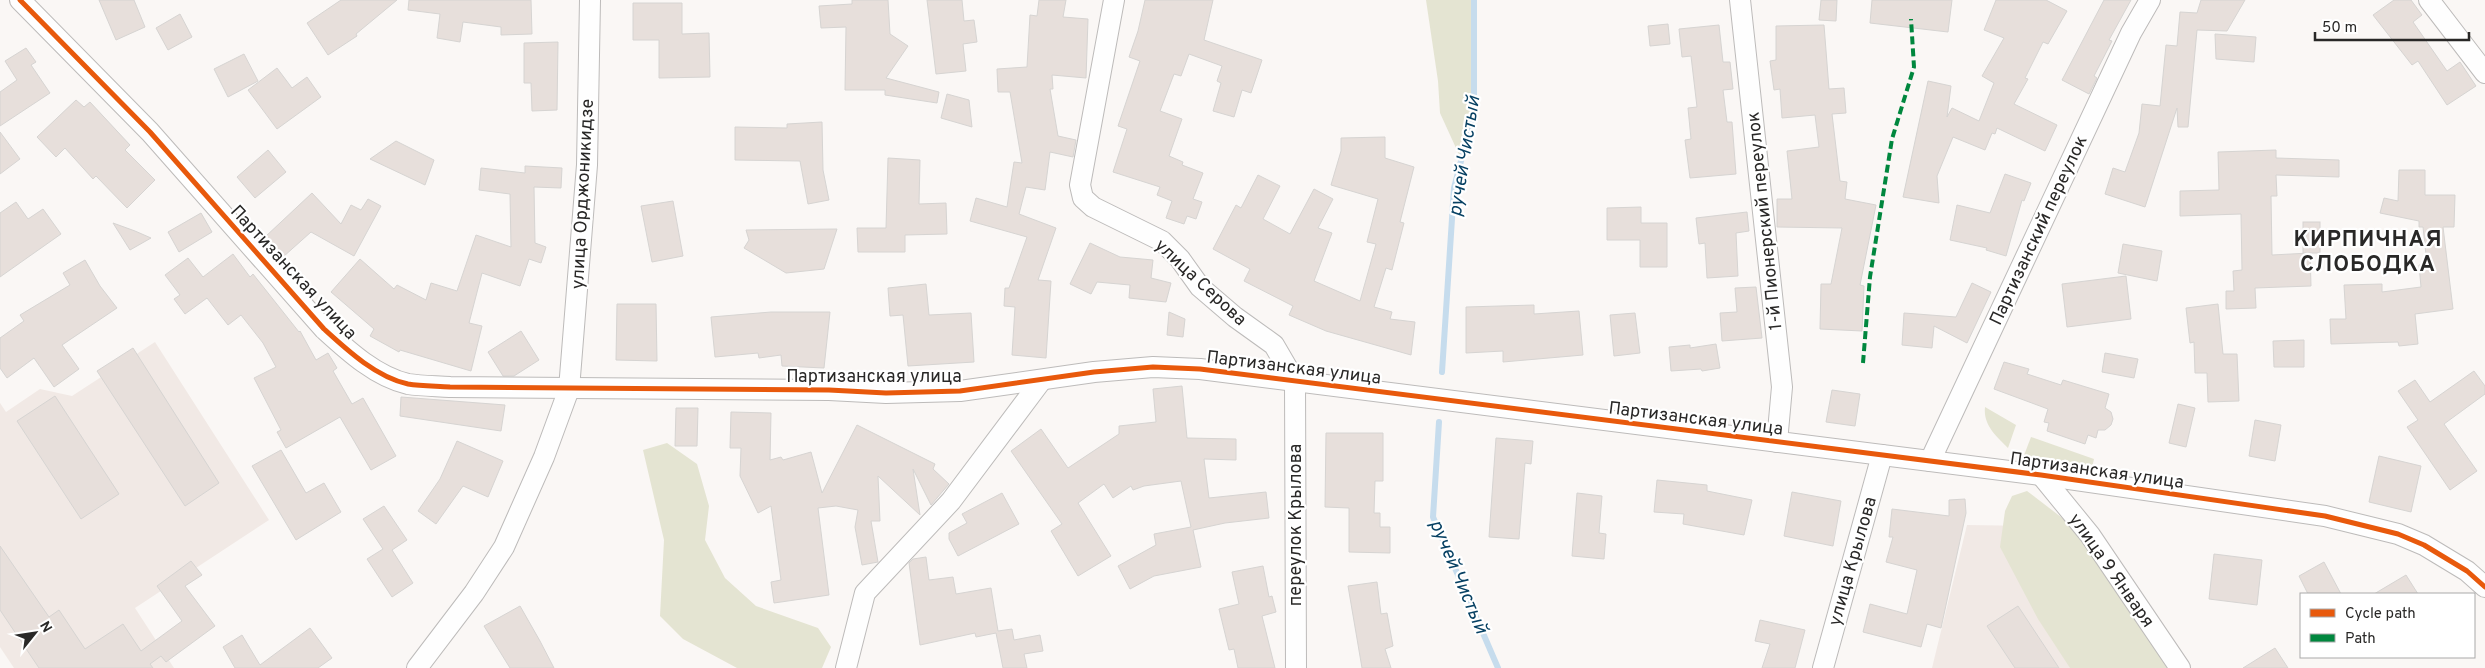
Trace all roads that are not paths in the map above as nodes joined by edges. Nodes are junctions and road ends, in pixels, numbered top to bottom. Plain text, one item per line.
1 (20, 0) edge
2 (590, 0) edge
3 (1114, 0) edge
4 (1740, 0) edge
5 (2150, 0) edge
6 (2429, 0) edge
7 (2485, 73) edge
8 (1041, 381) junction
9 (1295, 381) junction
10 (569, 389) junction
11 (1777, 442) junction
12 (1882, 455) junction
13 (1930, 461) junction
14 (2041, 475) junction
15 (2485, 587) edge
16 (417, 668) edge
17 (846, 668) edge
18 (1296, 668) edge
19 (1823, 668) edge
20 (2180, 668) edge

1 - 10 street, Партизанская улица
2 - 10 street, улица Орджоникидзе
3 - 9 street, улица Серова
4 - 11 street, 1-й Пионерский переулок
5 - 13 street, Партизанский переулок
6 - 7 street
8 - 9 street, Партизанская улица
8 - 10 street, Партизанская улица
8 - 17 street
9 - 11 street, Партизанская улица
9 - 18 street, переулок Крылова
10 - 16 street, улица Орджоникидзе
11 - 12 street, Партизанская улица
12 - 13 street, Партизанская улица
12 - 19 street, улица Крылова
13 - 14 street, Партизанская улица
14 - 15 street, Партизанская улица
14 - 20 street, улица 9 Января

